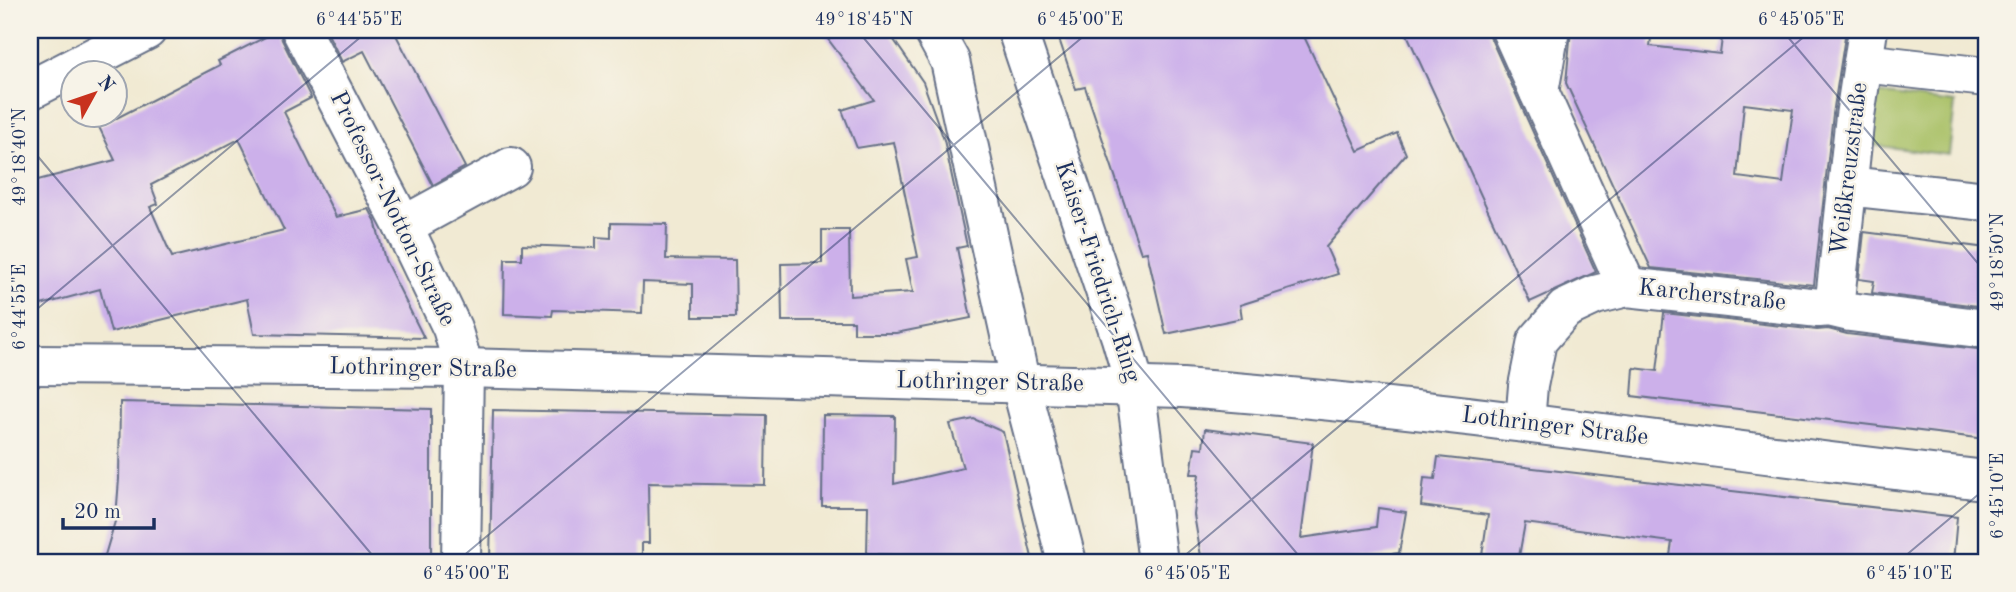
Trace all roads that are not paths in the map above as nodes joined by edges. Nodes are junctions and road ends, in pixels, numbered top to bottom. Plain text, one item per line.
1 (147, 30) edge
2 (301, 30) edge
3 (933, 30) edge
4 (1017, 30) edge
5 (1511, 30) edge
6 (1550, 30) edge
7 (1866, 46) edge
8 (1986, 77) edge
9 (30, 90) edge
10 (1539, 92) junction
11 (511, 167) dead end
12 (1847, 186) junction
13 (1986, 201) edge
14 (403, 226) junction
15 (1627, 286) junction
16 (1829, 307) junction
17 (1986, 328) edge
18 (30, 365) edge
19 (464, 368) junction
20 (1021, 385) junction
21 (1135, 386) junction
22 (1525, 422) junction
23 (1986, 480) edge
24 (461, 562) edge
25 (1066, 562) edge
26 (1158, 562) edge

1 - 9 street
2 - 14 street, Professor-Notton-Straße
3 - 20 street
4 - 21 street, Kaiser-Friedrich-Ring
5 - 10 street
6 - 10 street
7 - 8 street
7 - 12 street, Weißkreuzstraße
10 - 15 street
11 - 14 street
12 - 13 street
12 - 16 street, Weißkreuzstraße
14 - 19 street, Professor-Notton-Straße
15 - 16 street, Karcherstraße
15 - 22 street, Karcherstraße
16 - 17 street, Karcherstraße
18 - 19 street, Lothringer Straße
19 - 20 street, Lothringer Straße
19 - 24 street, Professor-Notton-Straße
20 - 21 street, Lothringer Straße
20 - 25 street
21 - 22 street, Lothringer Straße
21 - 26 street, Kaiser-Friedrich-Ring
22 - 23 street, Lothringer Straße

